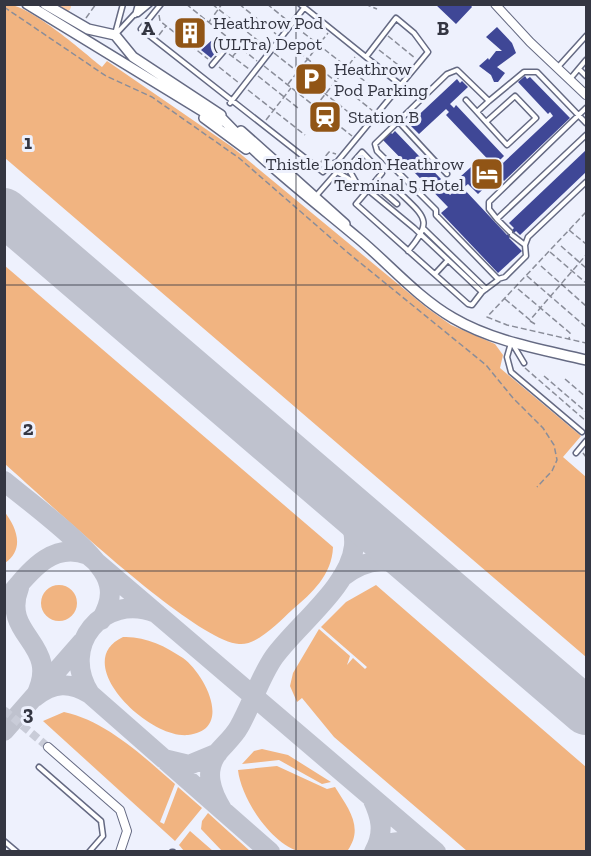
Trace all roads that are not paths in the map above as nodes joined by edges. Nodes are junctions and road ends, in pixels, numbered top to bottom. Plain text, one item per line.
1 (27, 4) edge
2 (45, 4) edge
3 (123, 4) edge
4 (138, 4) edge
5 (144, 4) edge
6 (150, 4) edge
7 (161, 4) edge
8 (495, 4) edge
9 (302, 6) edge
10 (135, 16) junction
11 (115, 35) junction
12 (586, 36) edge
13 (223, 52) dead end
14 (366, 57) junction
15 (586, 60) edge
16 (213, 64) road end
17 (557, 68) junction
18 (579, 69) junction
19 (586, 76) edge
20 (570, 80) junction
21 (402, 86) junction
22 (171, 93) junction
23 (586, 95) edge
24 (466, 100) dead end
25 (489, 101) junction
26 (231, 102) junction
27 (586, 108) edge
28 (216, 112) junction
29 (477, 112) junction
30 (580, 116) junction
31 (398, 121) junction
32 (486, 122) junction
33 (586, 123) edge
34 (228, 125) junction
35 (244, 133) junction
36 (586, 135) edge
37 (277, 171) junction
38 (447, 174) dead end
39 (356, 182) junction
40 (586, 182) edge
41 (374, 184) junction
42 (368, 190) junction
43 (399, 192) dead end
44 (316, 196) junction
45 (397, 204) dead end
46 (497, 219) junction
47 (424, 229) junction
48 (421, 235) junction
49 (358, 239) junction
50 (525, 245) junction
51 (408, 251) junction
52 (448, 260) junction
53 (435, 274) junction
54 (498, 279) junction
55 (484, 290) junction
56 (511, 342) junction
57 (586, 360) edge
58 (524, 365) road end
59 (582, 432) dead end
60 (586, 441) edge
61 (576, 453) dead end
62 (48, 747) tunnel mouth
63 (39, 767) dead end
64 (4, 841) edge
65 (17, 852) edge
66 (89, 852) edge
67 (120, 852) edge

1 - 22 street
2 - 11 street
3 - 11 lane
4 - 10 lane
5 - 10 lane
6 - 10 lane
7 - 26 lane
8 - 17 street
9 - 14 lane
9 - 26 lane
10 - 11 lane
11 - 28 street
12 - 17 lane
13 - 16 lane
14 - 21 lane
14 - 21 lane
15 - 18 lane
17 - 20 street
18 - 19 lane
18 - 20 lane
20 - 23 street
21 - 26 lane
22 - 34 street
22 - 37 street
24 - 29 lane
25 - 29 lane
25 - 30 lane
25 - 31 lane
27 - 30 lane
28 - 34 street
28 - 35 street
29 - 32 lane
30 - 33 lane
30 - 46 lane
31 - 38 lane
31 - 54 lane
32 - 32 lane
34 - 35 street
34 - 37 street
35 - 44 street
36 - 46 lane
37 - 49 street
39 - 41 lane
39 - 42 lane
39 - 44 lane
40 - 50 lane
41 - 42 lane
41 - 45 lane
42 - 48 lane
42 - 51 lane
43 - 47 lane
44 - 49 street
46 - 50 lane
47 - 48 lane
47 - 55 lane
48 - 51 lane
48 - 52 lane
49 - 56 street
50 - 54 lane
51 - 53 lane
52 - 53 lane
52 - 55 lane
53 - 55 lane
54 - 55 lane
56 - 57 street
56 - 58 lane
56 - 59 lane
60 - 61 lane
62 - 67 street
63 - 66 lane
64 - 65 lane

